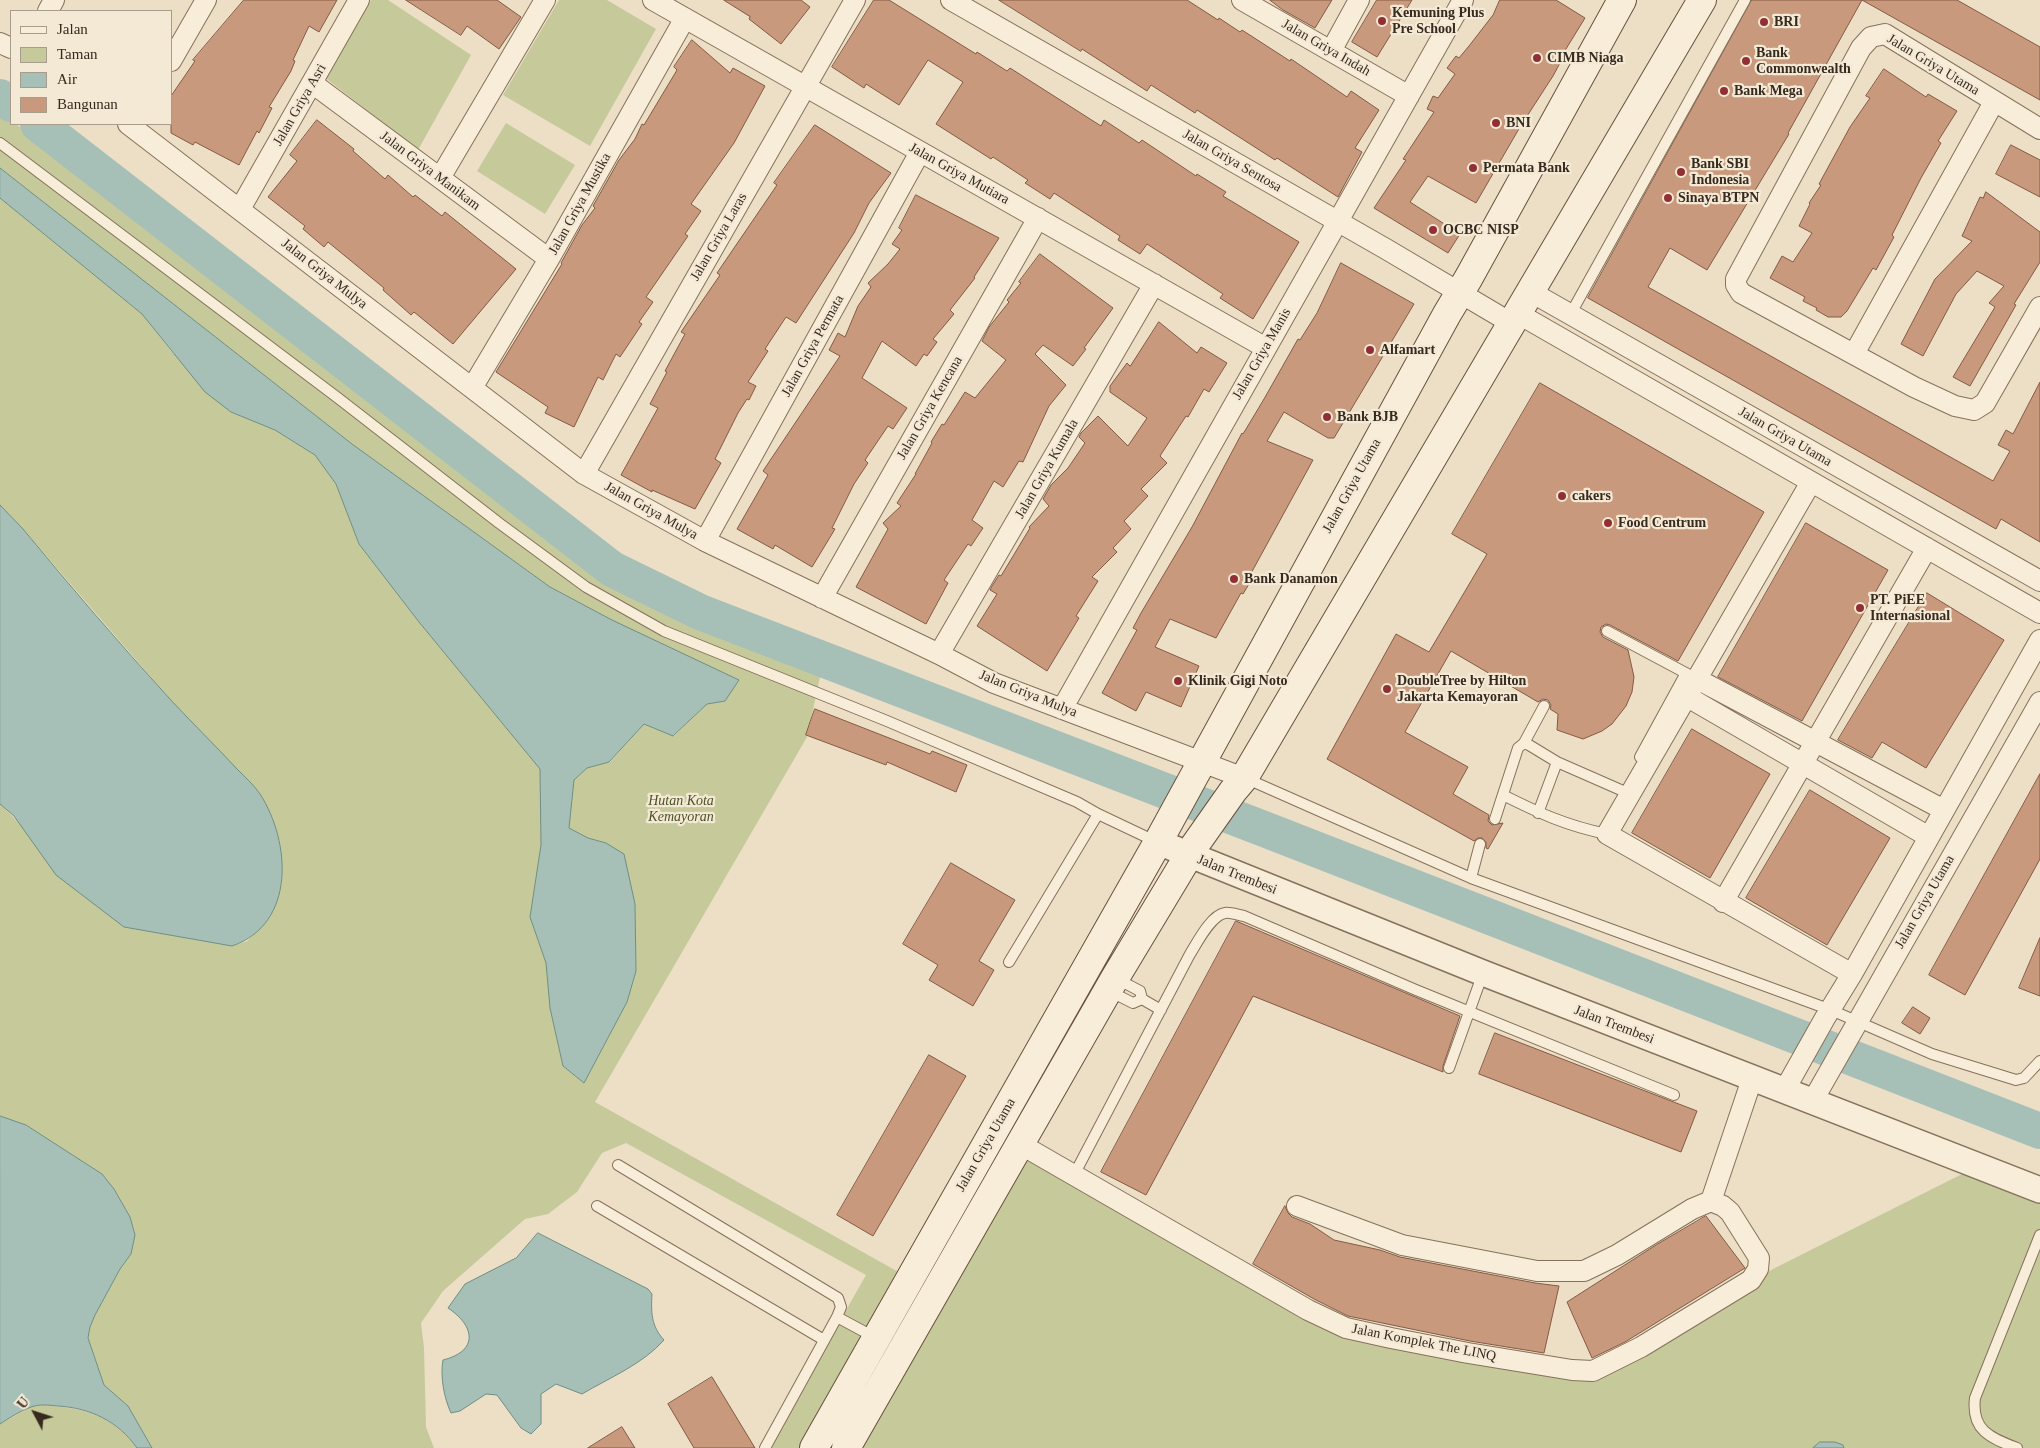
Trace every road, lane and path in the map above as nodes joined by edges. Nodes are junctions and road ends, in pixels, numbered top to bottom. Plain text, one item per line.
1 (206, 0) edge
2 (359, 0) edge
3 (545, 0) edge
4 (652, 0) edge
5 (855, 0) edge
6 (951, 0) edge
7 (1242, 0) edge
8 (1359, 0) edge
9 (1463, 0) edge
10 (1622, 0) edge
11 (1702, 0) edge
12 (1746, 0) edge
13 (685, 18) junction
14 (1331, 51) junction
15 (172, 59) edge
16 (312, 83) junction
17 (805, 87) junction
18 (1410, 96) junction
19 (1994, 102) junction
20 (132, 125) edge
21 (2040, 129) edge
22 (0, 144) edge
23 (920, 152) junction
24 (440, 178) junction
25 (240, 209) junction
26 (1038, 218) junction
27 (1338, 221) junction
28 (548, 259) junction
29 (1154, 284) junction
30 (1458, 293) junction
31 (2040, 306) edge
32 (1520, 310) junction
33 (1570, 315) junction
34 (1266, 348) junction
35 (1854, 354) junction
36 (472, 388) junction
37 (584, 474) junction
38 (1811, 482) junction
39 (706, 541) junction
40 (1927, 548) junction
41 (2040, 582) edge
42 (822, 598) junction
43 (2040, 613) edge
44 (1607, 631) dead end
45 (2040, 640) edge
46 (939, 654) junction
47 (1691, 676) junction
48 (1686, 696) junction
49 (2040, 702) edge
50 (1544, 706) dead end
51 (1062, 708) junction
52 (1815, 742) junction
53 (1524, 743) junction
54 (1640, 758) dead end
55 (1558, 762) junction
56 (1802, 764) junction
57 (1198, 766) junction
58 (1238, 784) junction
59 (1630, 794) junction
60 (1503, 795) junction
61 (1944, 810) junction
62 (1538, 812) junction
63 (1098, 814) junction
64 (1495, 819) dead end
65 (1607, 834) junction
66 (1929, 837) junction
67 (1160, 838) junction
68 (1480, 844) dead end
69 (1192, 850) junction
70 (1471, 878) junction
71 (1723, 902) junction
72 (1009, 962) dead end
73 (1483, 973) junction
74 (1852, 974) junction
75 (1111, 984) junction
76 (1162, 1010) junction
77 (1470, 1011) junction
78 (1828, 1014) junction
79 (1854, 1027) junction
80 (2040, 1061) edge
81 (1449, 1068) dead end
82 (1752, 1079) junction
83 (1786, 1086) junction
84 (1674, 1095) dead end
85 (1814, 1098) junction
86 (1020, 1144) junction
87 (618, 1165) dead end
88 (1074, 1175) junction
89 (2040, 1190) edge
90 (1711, 1201) junction
91 (597, 1206) dead end
92 (1297, 1206) dead end
93 (2040, 1235) edge
94 (837, 1317) junction
95 (876, 1338) junction
96 (824, 1340) junction
97 (764, 1448) edge
98 (814, 1448) edge
99 (846, 1448) edge
100 (2017, 1448) edge

1 - 15 street
2 - 16 street, Jalan Griya Asri
3 - 24 street
4 - 13 street, Jalan Griya Mutiara
5 - 17 street, Jalan Griya Laras
6 - 27 street, Jalan Griya Sentosa
7 - 14 street, Jalan Griya Indah
8 - 14 street
9 - 18 street, Jalan Griya Manis
10 - 30 main road, Jalan Griya Utama
11 - 32 main road, Jalan Griya Utama
12 - 33 lane
13 - 17 street, Jalan Griya Mutiara
13 - 28 street, Jalan Griya Mustika
14 - 18 street, Jalan Griya Indah
16 - 24 street, Jalan Griya Manikam
16 - 25 street, Jalan Griya Asri
17 - 23 street, Jalan Griya Mutiara
17 - 37 street, Jalan Griya Laras
18 - 27 street, Jalan Griya Manis
19 - 21 street, Jalan Griya Utama
19 - 35 street, Jalan Griya Utama
19 - 35 street, Jalan Griya Utama
20 - 25 street, Jalan Griya Mulya
22 - 63 lane
23 - 26 street, Jalan Griya Mutiara
23 - 39 street, Jalan Griya Permata
24 - 28 street, Jalan Griya Manikam
25 - 36 street, Jalan Griya Mulya
26 - 29 street, Jalan Griya Mutiara
26 - 42 street, Jalan Griya Kencana
27 - 30 street, Jalan Griya Sentosa
27 - 34 street, Jalan Griya Manis
28 - 36 street, Jalan Griya Mustika
29 - 34 street, Jalan Griya Mutiara
29 - 46 street, Jalan Griya Kumala
30 - 32 street, Jalan Griya Sentosa
30 - 57 main road, Jalan Griya Utama
31 - 35 street, Jalan Griya Utama
32 - 33 street, Jalan Griya Utama
32 - 38 street, Jalan Griya Utama
32 - 58 main road, Jalan Griya Utama
33 - 41 street, Jalan Griya Utama
34 - 51 street, Jalan Griya Manis
36 - 37 street, Jalan Griya Mulya
37 - 39 street, Jalan Griya Mulya
38 - 40 street, Jalan Griya Utama
38 - 47 street, Jalan Griya Utama
39 - 42 street, Jalan Griya Mulya
40 - 43 street, Jalan Griya Utama
40 - 52 street
42 - 46 street, Jalan Griya Mulya
44 - 47 lane
45 - 61 street, Jalan Griya Utama
46 - 51 street, Jalan Griya Mulya
47 - 48 street, Jalan Griya Utama
47 - 52 street
47 - 54 lane
48 - 56 street
48 - 59 street, Jalan Griya Utama
49 - 79 street, Jalan Griya Utama
50 - 53 lane
51 - 57 street, Jalan Griya Mulya
52 - 56 street
52 - 61 street
53 - 55 lane
53 - 60 lane
55 - 59 lane
55 - 62 lane
56 - 66 street
56 - 71 street
57 - 58 street, Jalan Griya Mulya
57 - 67 main road, Jalan Griya Utama
58 - 69 main road, Jalan Griya Utama
58 - 70 lane
59 - 65 street, Jalan Griya Utama
60 - 62 lane
60 - 64 lane
61 - 66 street, Jalan Griya Utama
62 - 65 lane
63 - 67 lane
63 - 72 lane
65 - 71 street
66 - 74 street, Jalan Griya Utama
67 - 69 street
67 - 95 main road, Jalan Griya Utama
68 - 70 lane
69 - 73 street, Jalan Trembesi
69 - 75 main road, Jalan Griya Utama
70 - 78 lane
71 - 74 street
73 - 77 lane
73 - 82 street, Jalan Trembesi
74 - 78 street, Jalan Griya Utama
75 - 76 lane
75 - 86 main road, Jalan Griya Utama
76 - 77 lane
76 - 88 lane
77 - 81 lane
77 - 84 lane
78 - 79 lane
78 - 83 street, Jalan Griya Utama
79 - 80 lane
79 - 85 street, Jalan Griya Utama
82 - 83 street, Jalan Trembesi
82 - 90 street
83 - 85 street, Jalan Trembesi
85 - 89 street, Jalan Trembesi
86 - 88 street, Jalan Komplek The LINQ
86 - 99 main road, Jalan Griya Utama
87 - 94 lane
88 - 90 street, Jalan Komplek The LINQ
90 - 92 street
91 - 96 lane
93 - 100 lane
94 - 95 lane
94 - 96 lane
95 - 98 main road, Jalan Griya Utama
96 - 97 lane

